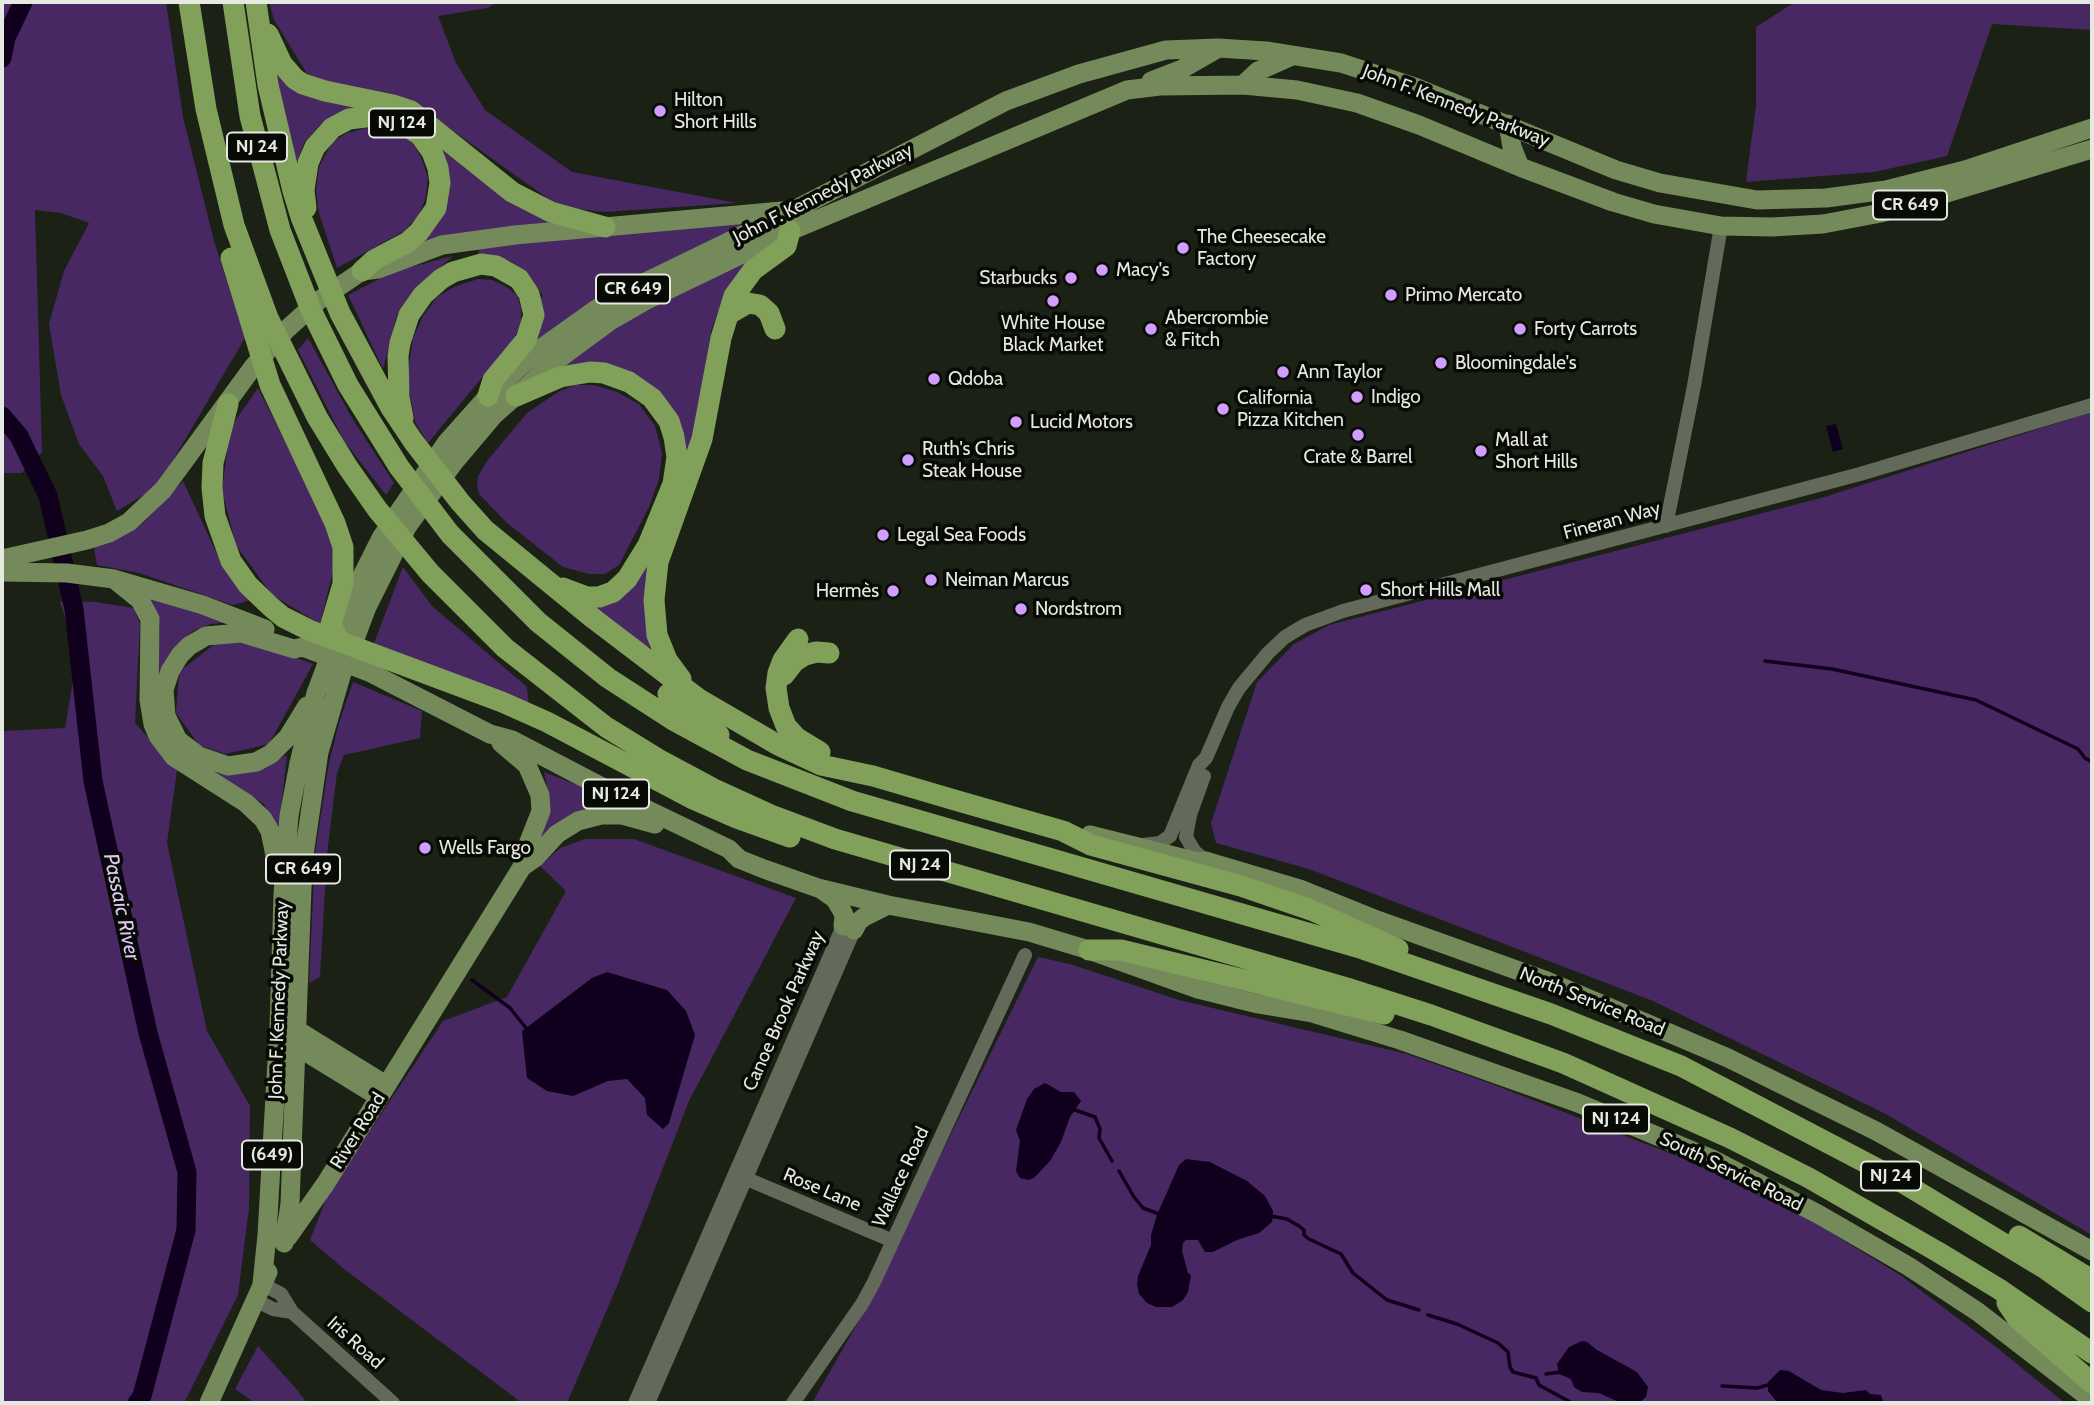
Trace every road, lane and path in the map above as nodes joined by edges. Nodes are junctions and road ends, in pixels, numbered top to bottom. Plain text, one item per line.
1 (189, 2) edge
2 (233, 2) edge
3 (256, 2) edge
4 (1218, 48) junction
5 (1293, 55) junction
6 (1243, 85) junction
7 (1127, 90) junction
8 (1461, 107) junction
9 (1508, 124) junction
10 (2092, 128) edge
11 (948, 132) junction
12 (1003, 143) junction
13 (918, 147) junction
14 (1475, 148) junction
15 (2092, 149) edge
16 (950, 165) junction
17 (1520, 167) junction
18 (1718, 195) junction
19 (1757, 200) junction
20 (796, 209) junction
21 (1654, 214) junction
22 (1721, 226) junction
23 (606, 227) junction
24 (790, 231) junction
25 (313, 244) junction
26 (362, 271) junction
27 (729, 314) junction
28 (261, 326) junction
29 (775, 329) dead end
30 (488, 396) junction
31 (516, 396) junction
32 (228, 404) junction
33 (2092, 405) edge
34 (410, 436) junction
35 (1666, 526) junction
36 (485, 530) junction
37 (2, 559) edge
38 (2, 572) edge
39 (105, 578) junction
40 (550, 583) junction
41 (337, 636) junction
42 (306, 639) junction
43 (798, 639) dead end
44 (828, 653) dead end
45 (373, 664) junction
46 (316, 694) junction
47 (776, 694) junction
48 (698, 699) junction
49 (490, 734) junction
50 (1206, 758) junction
51 (747, 760) junction
52 (873, 776) junction
53 (1063, 831) junction
54 (1137, 845) junction
55 (739, 859) junction
56 (1206, 861) junction
57 (522, 867) junction
58 (984, 883) junction
59 (818, 888) junction
60 (283, 894) junction
61 (888, 905) junction
62 (848, 928) junction
63 (1089, 950) junction
64 (1025, 955) dead end
65 (1462, 982) junction
66 (419, 1031) junction
67 (1475, 1032) junction
68 (291, 1034) junction
69 (354, 1065) junction
70 (382, 1091) junction
71 (1824, 1139) junction
72 (741, 1176) junction
73 (893, 1241) junction
74 (284, 1243) junction
75 (2092, 1251) edge
76 (2092, 1280) edge
77 (1999, 1289) junction
78 (259, 1292) junction
79 (2092, 1302) edge
80 (2092, 1353) edge
81 (2092, 1383) edge
82 (2092, 1400) edge
83 (209, 1403) edge
84 (393, 1403) edge
85 (635, 1403) edge
86 (648, 1403) edge
87 (793, 1403) edge

1 - 28 highway, NJ 24
2 - 51 highway, NJ 24
3 - 23 highway
3 - 25 highway
4 - 5 main road, John F. Kennedy Parkway / CR 649
4 - 7 main road
4 - 11 main road, John F. Kennedy Parkway / CR 649
5 - 6 main road
5 - 8 main road, John F. Kennedy Parkway / CR 649
6 - 7 main road, John F. Kennedy Parkway / CR 649
6 - 14 main road, John F. Kennedy Parkway / CR 649
7 - 12 main road, John F. Kennedy Parkway / CR 649
8 - 9 main road, John F. Kennedy Parkway / CR 649
8 - 14 main road
9 - 17 main road
9 - 18 main road, John F. Kennedy Parkway / CR 649
10 - 19 main road, John F. Kennedy Parkway / CR 649
11 - 12 main road
11 - 13 main road, John F. Kennedy Parkway / CR 649
12 - 16 main road, John F. Kennedy Parkway / CR 649
13 - 16 main road
13 - 20 main road, John F. Kennedy Parkway / CR 649
14 - 17 main road, John F. Kennedy Parkway / CR 649
15 - 22 main road, John F. Kennedy Parkway / CR 649
16 - 24 main road, John F. Kennedy Parkway / CR 649
17 - 21 main road, John F. Kennedy Parkway / CR 649
18 - 19 main road, John F. Kennedy Parkway / CR 649
18 - 21 main road
19 - 22 main road
20 - 23 main road
20 - 30 main road, John F. Kennedy Parkway / CR 649
21 - 22 main road, John F. Kennedy Parkway / CR 649
22 - 35 street
23 - 26 main road
24 - 27 highway
24 - 31 main road, John F. Kennedy Parkway / CR 649
25 - 26 highway, NJ 124
25 - 34 highway, NJ 124
26 - 32 main road, NJ 124
27 - 29 highway
27 - 48 highway
28 - 41 highway
28 - 58 highway, NJ 24
30 - 34 highway
30 - 41 main road, John F. Kennedy Parkway / CR 649
31 - 40 highway
31 - 68 main road, John F. Kennedy Parkway / CR 649
32 - 37 main road, NJ 124
32 - 42 highway
33 - 35 street, Fineran Way
34 - 36 highway, NJ 124
35 - 50 street, Fineran Way
36 - 40 highway, NJ 124
36 - 51 highway
38 - 39 main road
39 - 42 main road
39 - 60 main road
40 - 48 highway, NJ 124
41 - 46 main road, John F. Kennedy Parkway / CR 649
42 - 45 highway
42 - 46 main road
43 - 47 highway
44 - 47 highway
45 - 49 main road, NJ 124
45 - 58 highway
46 - 60 main road, John F. Kennedy Parkway / CR 649
47 - 52 highway
48 - 52 highway, NJ 124
49 - 55 main road, NJ 124
49 - 57 main road, River Road
50 - 54 street, Fineran Way
50 - 56 street, Fineran Way
51 - 65 highway, NJ 24
52 - 53 highway, NJ 124
53 - 54 main road, North Service Road / NJ 124
53 - 65 highway
54 - 56 main road, North Service Road / NJ 124
55 - 57 main road, River Road
55 - 59 main road, NJ 124
56 - 75 main road, North Service Road / NJ 124
57 - 66 main road, River Road
58 - 67 highway, NJ 24
59 - 61 main road, NJ 124
59 - 62 main road
60 - 68 main road, John F. Kennedy Parkway / CR 649
61 - 62 main road
61 - 63 main road, NJ 124
62 - 72 street, Canoe Brook Parkway
63 - 67 highway
63 - 82 main road, South Service Road / NJ 124
64 - 73 street, Wallace Road
65 - 71 highway, NJ 24
66 - 69 main road
66 - 70 main road, River Road / (649)
67 - 77 highway, NJ 24
68 - 69 main road
68 - 70 main road
68 - 74 main road, John F. Kennedy Parkway / (649)
68 - 78 main road, John F. Kennedy Parkway / (649)
69 - 70 main road
70 - 74 main road, River Road / (649)
71 - 76 highway
71 - 79 highway, NJ 24
72 - 73 street, Rose Lane
72 - 85 street, Canoe Brook Parkway
72 - 86 street, Canoe Brook Parkway
73 - 87 street, Wallace Road
74 - 78 main road, River Road / (649)
77 - 80 highway, NJ 24
77 - 81 highway
78 - 83 main road, River Road
78 - 84 street, Iris Road

